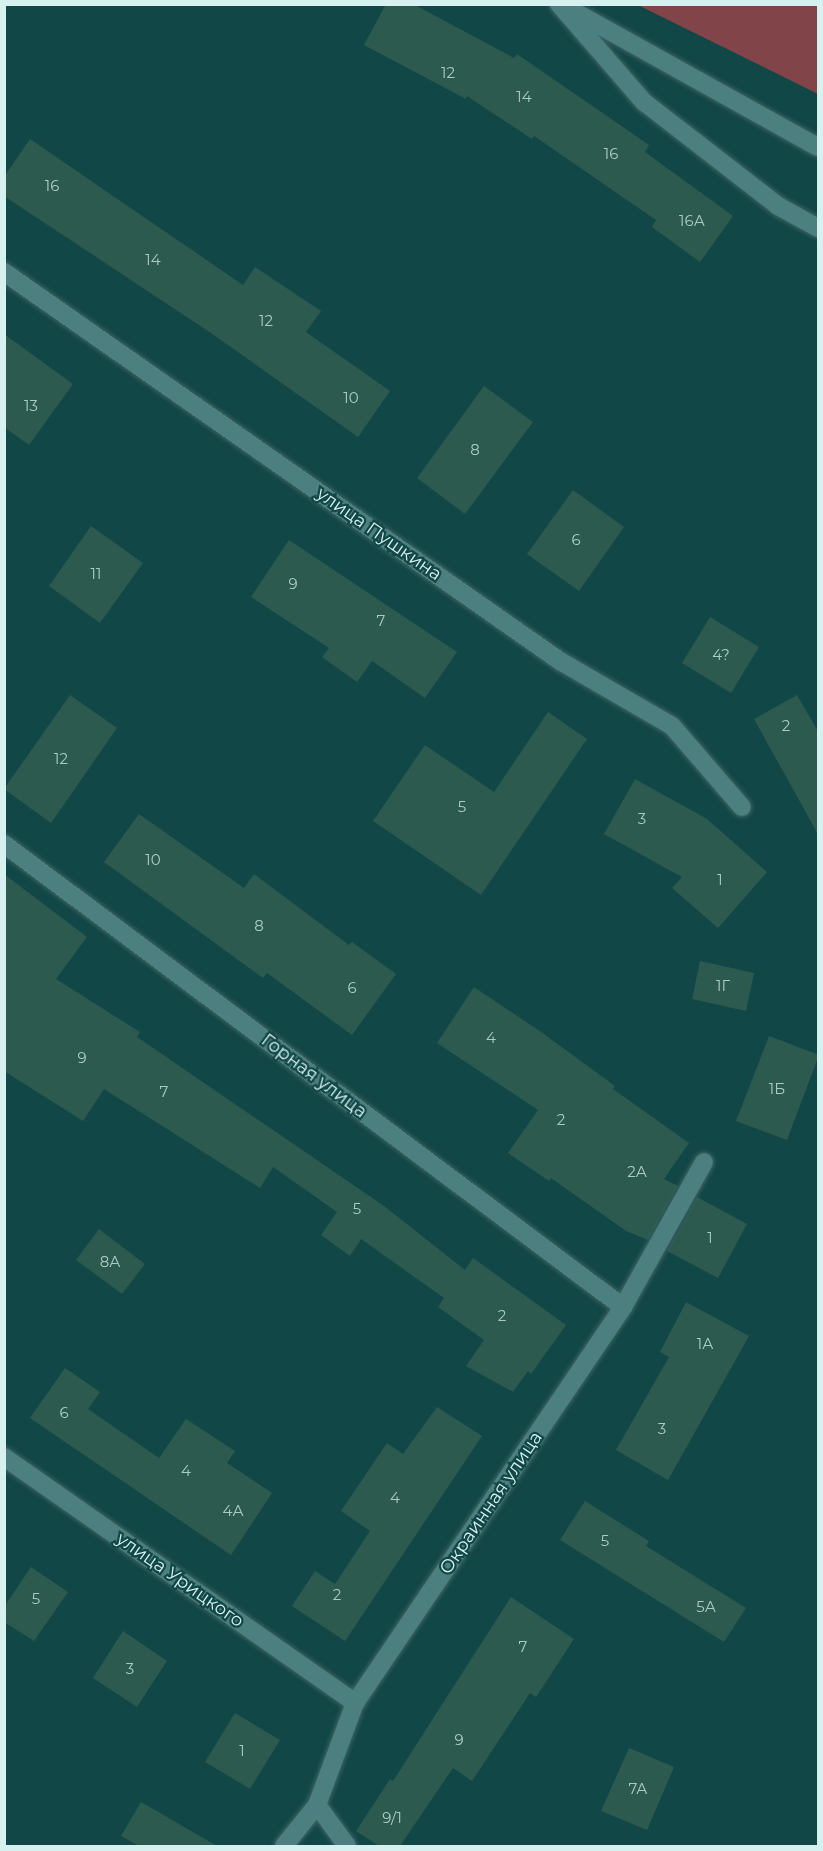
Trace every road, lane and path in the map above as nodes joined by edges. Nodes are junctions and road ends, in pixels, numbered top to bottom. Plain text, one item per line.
1 (560, 4) edge
2 (819, 147) edge
3 (819, 228) edge
4 (4, 272) edge
5 (742, 807) dead end
6 (4, 844) edge
7 (704, 1162) dead end
8 (623, 1307) junction
9 (4, 1457) edge
10 (355, 1703) junction
11 (317, 1805) junction
12 (284, 1846) edge
13 (347, 1846) edge

1 - 2 street
1 - 3 street
4 - 5 street, улица Пушкина
6 - 8 street, Горная улица
7 - 8 street, Окраинная улица
8 - 10 street, Окраинная улица
9 - 10 street, улица Урицкого
10 - 11 street, Окраинная улица
11 - 12 street, Окраинная улица
11 - 13 street

